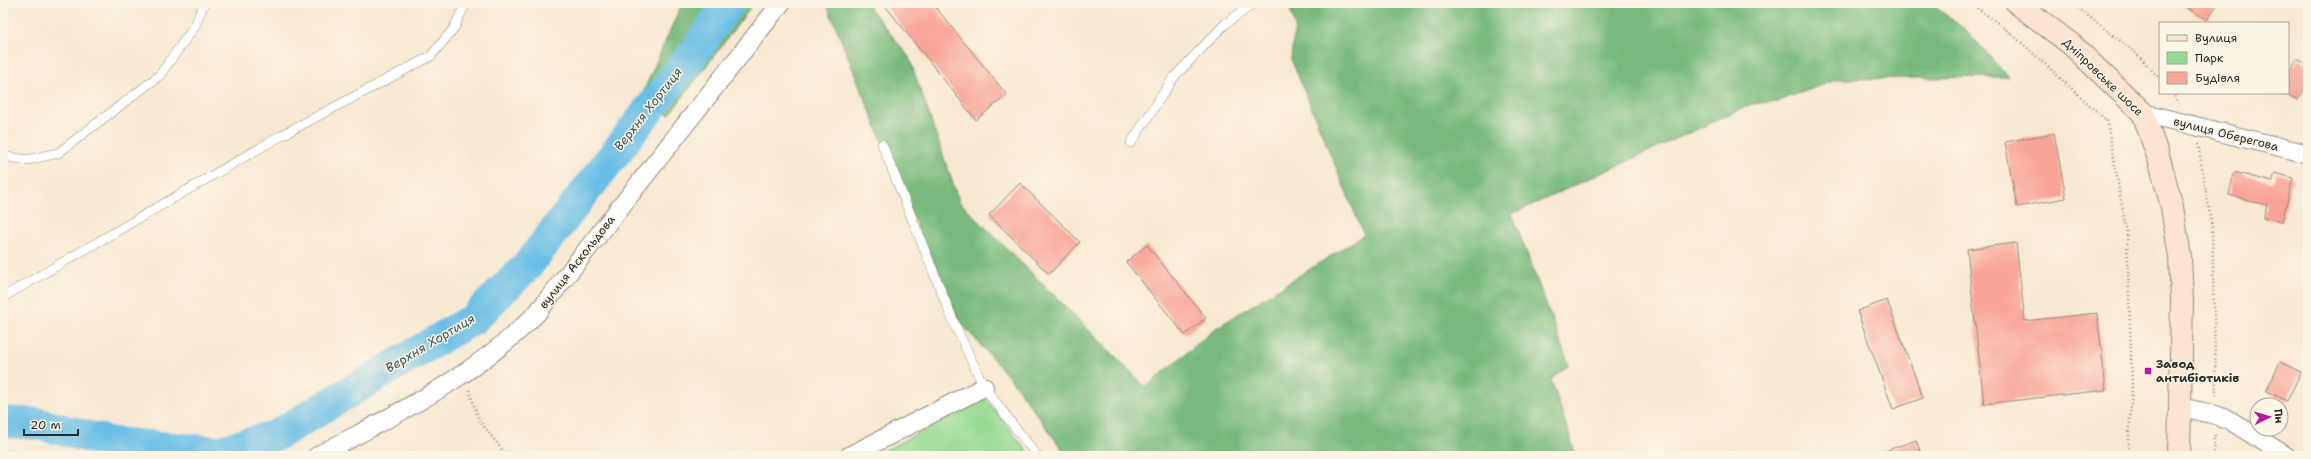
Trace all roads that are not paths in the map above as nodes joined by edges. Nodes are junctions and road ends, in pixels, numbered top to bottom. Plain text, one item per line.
1 (204, 3) edge
2 (466, 3) edge
3 (780, 3) edge
4 (1254, 3) edge
5 (2017, 3) edge
6 (2143, 113) junction
7 (1131, 143) dead end
8 (882, 144) dead end
9 (2308, 154) edge
10 (3, 156) edge
11 (3, 297) edge
12 (984, 386) junction
13 (2181, 407) junction
14 (317, 456) edge
15 (849, 456) edge
16 (1037, 456) edge
17 (2179, 456) edge
18 (2286, 456) edge

1 - 10 lane
2 - 11 lane
3 - 14 street, вулиця Аскольдова
4 - 7 lane
5 - 6 street, Дніпровське шосе
6 - 9 street, вулиця Оберегова
6 - 13 street, Дніпровське шосе
8 - 12 lane
12 - 15 street
12 - 16 lane
13 - 17 street, Дніпровське шосе
13 - 18 street

